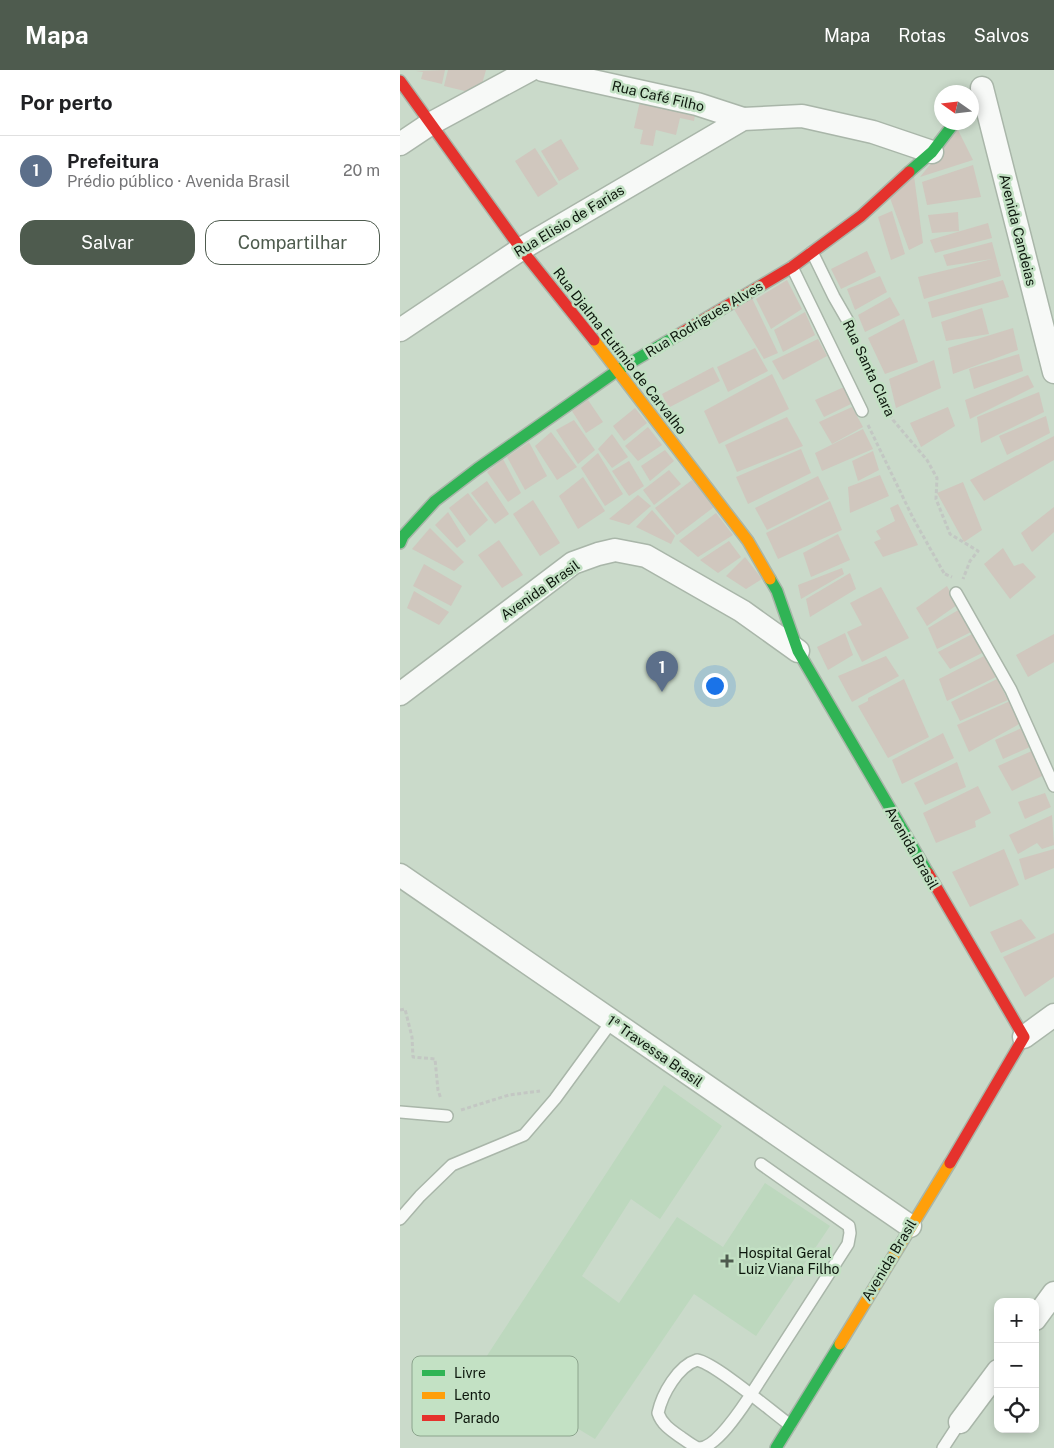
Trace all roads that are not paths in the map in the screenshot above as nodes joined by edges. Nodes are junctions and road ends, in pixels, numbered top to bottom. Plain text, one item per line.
1 (530, 70) edge
2 (543, 70) edge
3 (400, 80) edge
4 (981, 87) edge
5 (743, 119) junction
6 (430, 124) junction
7 (949, 130) edge
8 (400, 144) edge
9 (932, 152) junction
10 (521, 249) junction
11 (812, 252) junction
12 (792, 267) junction
13 (849, 323) road end
14 (400, 330) edge
15 (618, 370) junction
16 (1054, 372) edge
17 (862, 410) road end
18 (400, 543) edge
19 (956, 593) road end
20 (798, 651) junction
21 (400, 694) edge
22 (1054, 786) edge
23 (400, 875) edge
24 (1054, 1015) edge
25 (612, 1021) junction
26 (1024, 1037) junction
27 (400, 1112) edge
28 (447, 1116) road end
29 (761, 1164) dead end
30 (400, 1219) edge
31 (910, 1226) junction
32 (1054, 1293) edge
33 (1039, 1314) edge
34 (994, 1376) edge
35 (750, 1396) junction
36 (960, 1422) joint
37 (790, 1425) junction
38 (776, 1448) edge
39 (943, 1448) edge

1 - 6 street
2 - 5 street, Rua Café Filho
3 - 6 street, Rua Djalma Eutímio de Carvalho
4 - 16 street, Avenida Candeias
5 - 9 street
5 - 10 street, Rua Elisio de Farias
6 - 8 street
6 - 10 street, Rua Djalma Eutímio de Carvalho
7 - 9 street, Rua Rodrigues Alves
9 - 11 street, Rua Rodrigues Alves
10 - 14 street, Rua Elisio de Farias
10 - 15 street, Rua Djalma Eutímio de Carvalho
11 - 12 street, Rua Rodrigues Alves
11 - 13 lane, Rua Santa Clara
12 - 15 street, Rua Rodrigues Alves
12 - 17 lane, Rua Santa Clara
15 - 18 street, Rua Rodrigues Alves
15 - 20 street, Rua Djalma Eutímio de Carvalho
19 - 22 lane
20 - 21 street, Avenida Brasil
20 - 26 street, Avenida Brasil
23 - 25 street, 1ª Travessa Brasil
24 - 26 street
25 - 30 lane
25 - 31 street, 1ª Travessa Brasil
26 - 31 street, Avenida Brasil
27 - 28 lane
29 - 35 lane
31 - 37 street, Avenida Brasil
32 - 33 street
34 - 36 street
35 - 35 lane
35 - 37 lane
36 - 39 lane
37 - 38 street, Avenida Brasil

